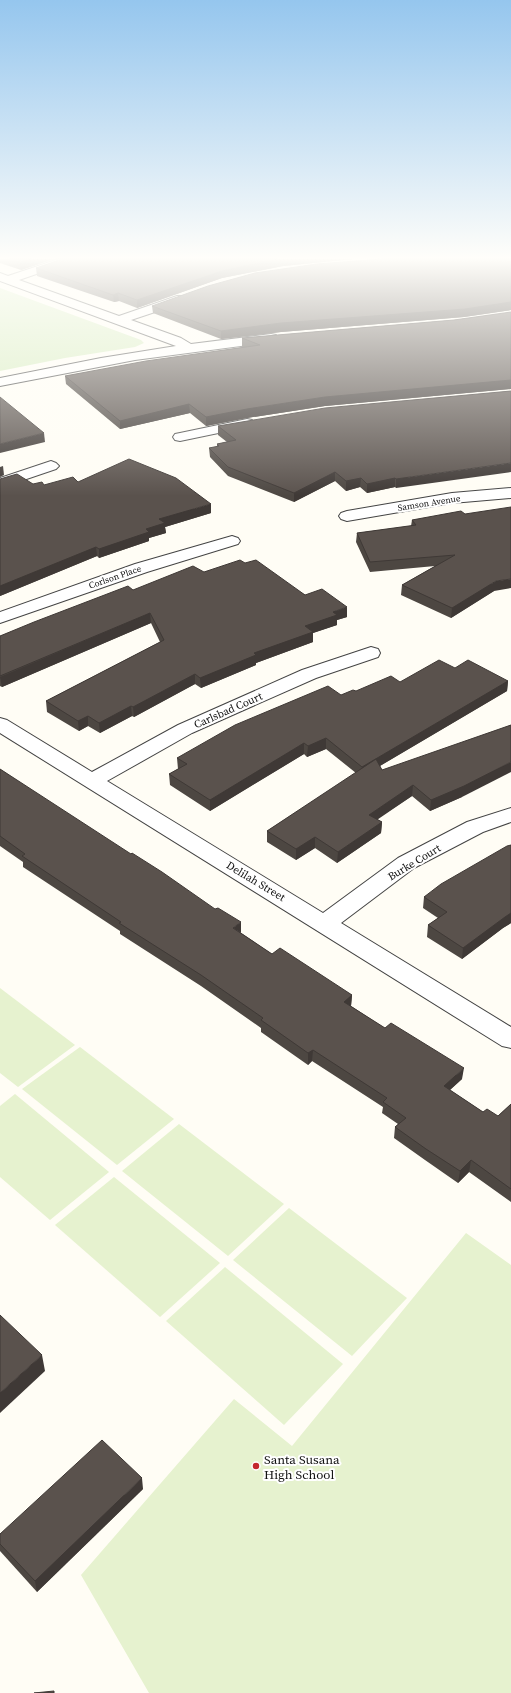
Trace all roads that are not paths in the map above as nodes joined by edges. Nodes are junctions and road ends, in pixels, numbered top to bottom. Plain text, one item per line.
1 (168, 338) edge
2 (273, 338) edge
3 (189, 348) junction
4 (0, 382) edge
5 (263, 420) edge
6 (180, 437) dead end
7 (51, 466) dead end
8 (0, 483) edge
9 (511, 493) edge
10 (347, 516) dead end
11 (232, 542) dead end
12 (0, 618) edge
13 (371, 653) dead end
14 (0, 724) edge
15 (91, 781) junction
16 (511, 815) edge
17 (325, 923) junction
18 (511, 1039) edge

1 - 3 street
2 - 3 street
3 - 4 street
5 - 6 street
7 - 8 street
9 - 10 street, Samson Avenue
11 - 12 street, Corlson Place
13 - 15 street, Carlsbad Court
14 - 15 street, Delilah Street
15 - 17 street, Delilah Street
16 - 17 street, Burke Court
17 - 18 street, Delilah Street

